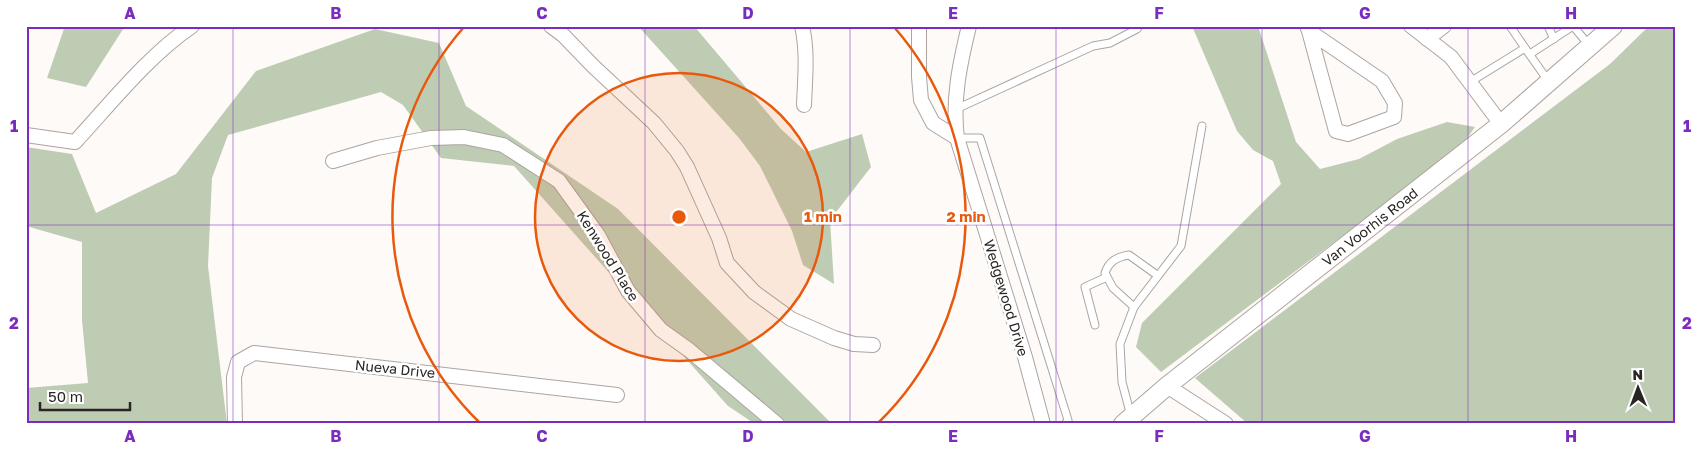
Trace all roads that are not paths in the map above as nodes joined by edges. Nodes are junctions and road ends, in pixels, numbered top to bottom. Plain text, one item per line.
1 (192, 26) edge
2 (551, 26) edge
3 (802, 26) edge
4 (919, 26) edge
5 (969, 26) edge
6 (1139, 26) edge
7 (1411, 26) edge
8 (1444, 26) edge
9 (1510, 26) edge
10 (1548, 26) edge
11 (1573, 26) edge
12 (1613, 26) edge
13 (1308, 28) edge
14 (1427, 39) junction
15 (1554, 39) junction
16 (1590, 47) junction
17 (1525, 48) junction
18 (1530, 54) junction
19 (1470, 82) junction
20 (1550, 82) junction
21 (804, 105) dead end
22 (954, 110) junction
23 (1501, 124) junction
24 (1202, 126) dead end
25 (26, 135) edge
26 (957, 138) junction
27 (333, 161) dead end
28 (1158, 276) junction
29 (1107, 277) junction
30 (1134, 307) junction
31 (1096, 325) dead end
32 (872, 345) dead end
33 (1167, 386) junction
34 (617, 394) dead end
35 (1127, 420) edge
36 (235, 424) edge
37 (777, 424) edge
38 (1043, 424) edge
39 (1065, 424) edge
40 (1226, 424) edge

1 - 25 street
2 - 32 street
3 - 21 street
4 - 26 street
5 - 22 street, Wedgewood Drive
6 - 22 lane
7 - 14 street
8 - 14 street
9 - 17 lane
10 - 15 lane
11 - 15 lane
11 - 16 lane
12 - 16 street, Van Voorhis Road
13 - 13 street
14 - 19 street
15 - 18 lane
16 - 20 street, Van Voorhis Road
17 - 18 lane
17 - 19 lane
18 - 20 lane
19 - 23 street
20 - 23 street, Van Voorhis Road
22 - 26 street, Wedgewood Drive
23 - 33 street, Van Voorhis Road
24 - 28 lane
26 - 38 street, Wedgewood Drive
26 - 39 lane
27 - 37 street, Kenwood Place
28 - 29 lane
28 - 30 lane
29 - 30 lane
29 - 31 lane
30 - 35 lane
33 - 35 street, Van Voorhis Road
33 - 40 street
34 - 36 street, Nueva Drive

